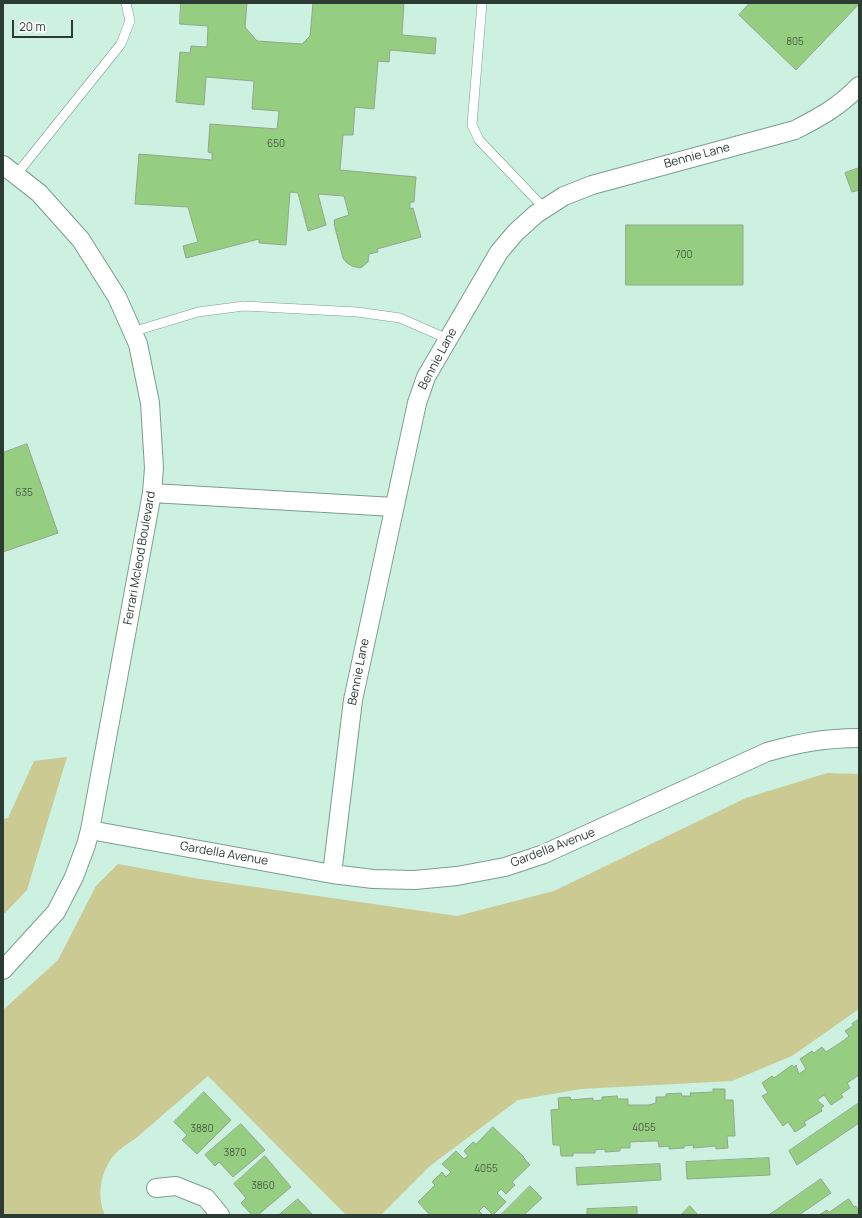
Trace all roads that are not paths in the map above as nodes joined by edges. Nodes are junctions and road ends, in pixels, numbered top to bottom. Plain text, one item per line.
1 (126, 3) edge
2 (482, 3) edge
3 (859, 86) edge
4 (9, 170) edge
5 (544, 208) junction
6 (132, 332) junction
7 (448, 339) junction
8 (152, 493) junction
9 (394, 507) junction
10 (859, 738) edge
11 (90, 830) junction
12 (332, 874) junction
13 (3, 970) edge
14 (156, 1188) dead end
15 (220, 1215) edge

1 - 4 lane
2 - 5 lane
3 - 5 street, Bennie Lane
4 - 6 street, Ferrari Mcleod Boulevard
5 - 7 street, Bennie Lane
6 - 7 lane
6 - 8 street, Ferrari Mcleod Boulevard
7 - 9 street, Bennie Lane
8 - 9 street
8 - 11 street, Ferrari Mcleod Boulevard
9 - 12 street, Bennie Lane
10 - 12 street, Gardella Avenue
11 - 12 street, Gardella Avenue
11 - 13 street, Ferrari Mcleod Boulevard
14 - 15 street

